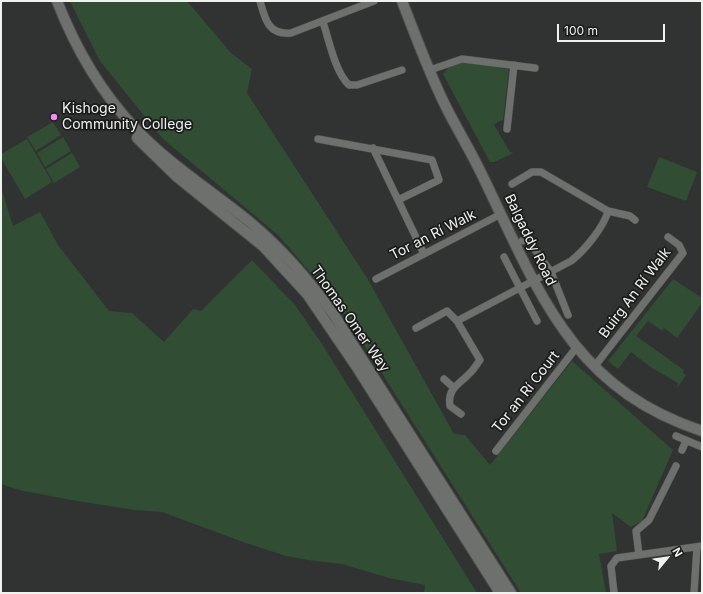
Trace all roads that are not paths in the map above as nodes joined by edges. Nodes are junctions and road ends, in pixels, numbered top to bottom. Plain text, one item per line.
1 (52, 1) edge
2 (57, 1) edge
3 (260, 1) edge
4 (374, 1) edge
5 (402, 1) edge
6 (323, 22) junction
7 (514, 65) junction
8 (535, 68) dead end
9 (402, 70) dead end
10 (430, 70) junction
11 (507, 129) dead end
12 (318, 138) dead end
13 (373, 148) junction
14 (512, 184) dead end
15 (398, 200) junction
16 (608, 211) junction
17 (501, 214) junction
18 (636, 220) dead end
19 (668, 237) dead end
20 (522, 241) dead end
21 (424, 254) junction
22 (504, 257) dead end
23 (551, 272) junction
24 (376, 279) dead end
25 (534, 281) junction
26 (520, 289) junction
27 (568, 316) dead end
28 (457, 321) junction
29 (537, 321) dead end
30 (416, 328) dead end
31 (576, 348) junction
32 (594, 367) junction
33 (444, 379) dead end
34 (454, 388) junction
35 (461, 414) dead end
36 (702, 431) edge
37 (676, 436) dead end
38 (686, 441) junction
39 (702, 447) edge
40 (682, 450) dead end
41 (496, 452) dead end
42 (676, 466) dead end
43 (700, 546) edge
44 (639, 555) junction
45 (500, 593) edge
46 (511, 593) edge
47 (614, 593) edge
48 (694, 593) edge

1 - 45 street, Thomas Omer Way
2 - 46 street, Thomas Omer Way
3 - 6 street
4 - 6 street
5 - 10 street, Balgaddy Road
6 - 9 street
7 - 8 street
7 - 10 street
7 - 11 street
10 - 17 street, Balgaddy Road
12 - 13 street
13 - 15 street
13 - 15 street
14 - 16 street
15 - 21 street
16 - 18 street
16 - 23 street
17 - 21 street, Tor an Rí Walk
17 - 25 street, Balgaddy Road
19 - 32 street, Buirg An Rí Walk
20 - 23 street
21 - 24 street, Tor an Rí Walk
22 - 26 street
23 - 25 street
23 - 27 street
25 - 26 street
25 - 31 street, Balgaddy Road
26 - 28 street
26 - 29 street
28 - 30 street
28 - 34 street
31 - 32 street, Balgaddy Road
31 - 41 street, Tor an Rí Court
32 - 36 street, Balgaddy Road
33 - 34 street
34 - 35 street
37 - 38 street
38 - 39 street
38 - 40 street
42 - 44 street
43 - 44 street
43 - 48 street
44 - 47 street

